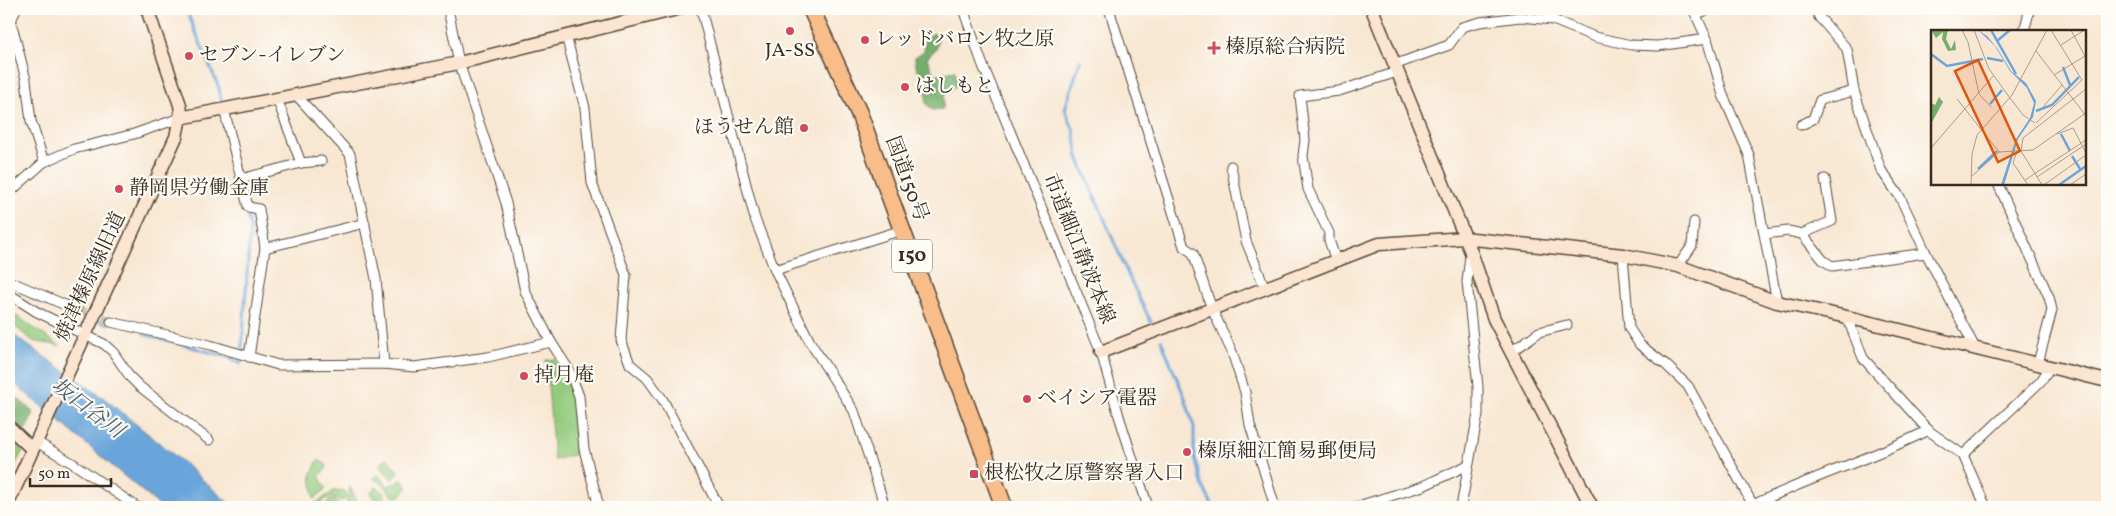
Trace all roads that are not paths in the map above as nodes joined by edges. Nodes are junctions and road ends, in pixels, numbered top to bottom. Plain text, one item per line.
1 (16, 9) edge
2 (147, 9) edge
3 (448, 9) edge
4 (676, 9) edge
5 (701, 9) edge
6 (811, 9) edge
7 (963, 9) edge
8 (1109, 9) edge
9 (1372, 9) edge
10 (1712, 9) edge
11 (1816, 9) edge
12 (2030, 9) edge
13 (1694, 11) edge
14 (2024, 30) edge
15 (566, 36) junction
16 (1707, 39) junction
17 (459, 63) junction
18 (1395, 69) junction
19 (1854, 91) junction
20 (297, 96) junction
21 (277, 99) junction
22 (224, 109) junction
23 (180, 118) junction
24 (1801, 125) dead end
25 (321, 161) dead end
26 (44, 162) junction
27 (301, 164) junction
28 (1231, 166) dead end
29 (241, 179) junction
30 (1824, 179) dead end
31 (1998, 185) edge
32 (9, 193) edge
33 (1694, 222) dead end
34 (365, 223) junction
35 (902, 230) junction
36 (1765, 234) junction
37 (1802, 234) junction
38 (1464, 238) junction
39 (265, 248) junction
40 (1471, 252) junction
41 (1926, 253) junction
42 (1623, 255) junction
43 (1336, 261) junction
44 (1678, 266) junction
45 (775, 270) junction
46 (9, 281) edge
47 (1265, 288) junction
48 (9, 294) edge
49 (1776, 302) junction
50 (1212, 309) junction
51 (77, 310) tunnel mouth
52 (1847, 316) junction
53 (111, 322) tunnel mouth
54 (1566, 325) dead end
55 (85, 334) junction
56 (550, 342) junction
57 (1975, 348) junction
58 (1101, 352) junction
59 (1511, 352) junction
60 (250, 357) junction
61 (384, 364) junction
62 (2044, 365) junction
63 (2107, 381) edge
64 (9, 427) edge
65 (1928, 430) junction
66 (209, 440) dead end
67 (36, 441) junction
68 (1963, 456) junction
69 (1468, 466) junction
70 (9, 501) edge
71 (1754, 506) edge
72 (137, 507) edge
73 (599, 507) edge
74 (719, 507) edge
75 (885, 507) edge
76 (1004, 507) edge
77 (1148, 507) edge
78 (1275, 507) edge
79 (1355, 507) edge
80 (1461, 507) edge
81 (1592, 507) edge
82 (1986, 507) edge

1 - 26 street
2 - 23 street, 焼津榛原線旧道
3 - 17 street
4 - 15 street
5 - 45 street
6 - 35 highway, 国道150号 / 150
7 - 58 street, 市道細江静波本線
8 - 50 street
9 - 18 street
10 - 13 street
11 - 19 street
12 - 14 street
13 - 16 street
15 - 17 street
15 - 74 street
16 - 18 street
16 - 36 street
17 - 20 street
17 - 56 street
18 - 38 street
18 - 43 street
19 - 24 street
19 - 41 street
20 - 21 street
20 - 34 street
21 - 22 street
21 - 27 street
22 - 23 street
22 - 29 street
23 - 26 street
23 - 55 street, 焼津榛原線旧道
25 - 27 street
26 - 32 street
27 - 29 street
28 - 47 street
29 - 39 street
30 - 37 street
31 - 62 street
33 - 44 street
34 - 39 street
34 - 61 street
35 - 45 street
35 - 76 highway, 国道150号 / 150
36 - 37 street
36 - 49 street
37 - 41 street
38 - 40 street
38 - 42 street
38 - 43 street
39 - 60 street
40 - 59 street
40 - 69 street
41 - 57 street
42 - 44 street
42 - 71 street
43 - 47 street
44 - 49 street
45 - 75 street
46 - 51 street
47 - 50 street
48 - 55 street
49 - 52 street
50 - 58 street
50 - 78 street
52 - 57 street
52 - 65 street
53 - 60 street
54 - 59 street
55 - 66 street
55 - 67 street, 焼津榛原線旧道
56 - 61 street
56 - 73 street
57 - 62 street
58 - 77 street, 市道細江静波本線
59 - 81 street
60 - 61 street
62 - 63 street
62 - 68 street
64 - 67 street
65 - 68 street
65 - 71 street
67 - 70 street, 焼津榛原線旧道
67 - 72 street
68 - 82 street
69 - 79 street
69 - 80 street

